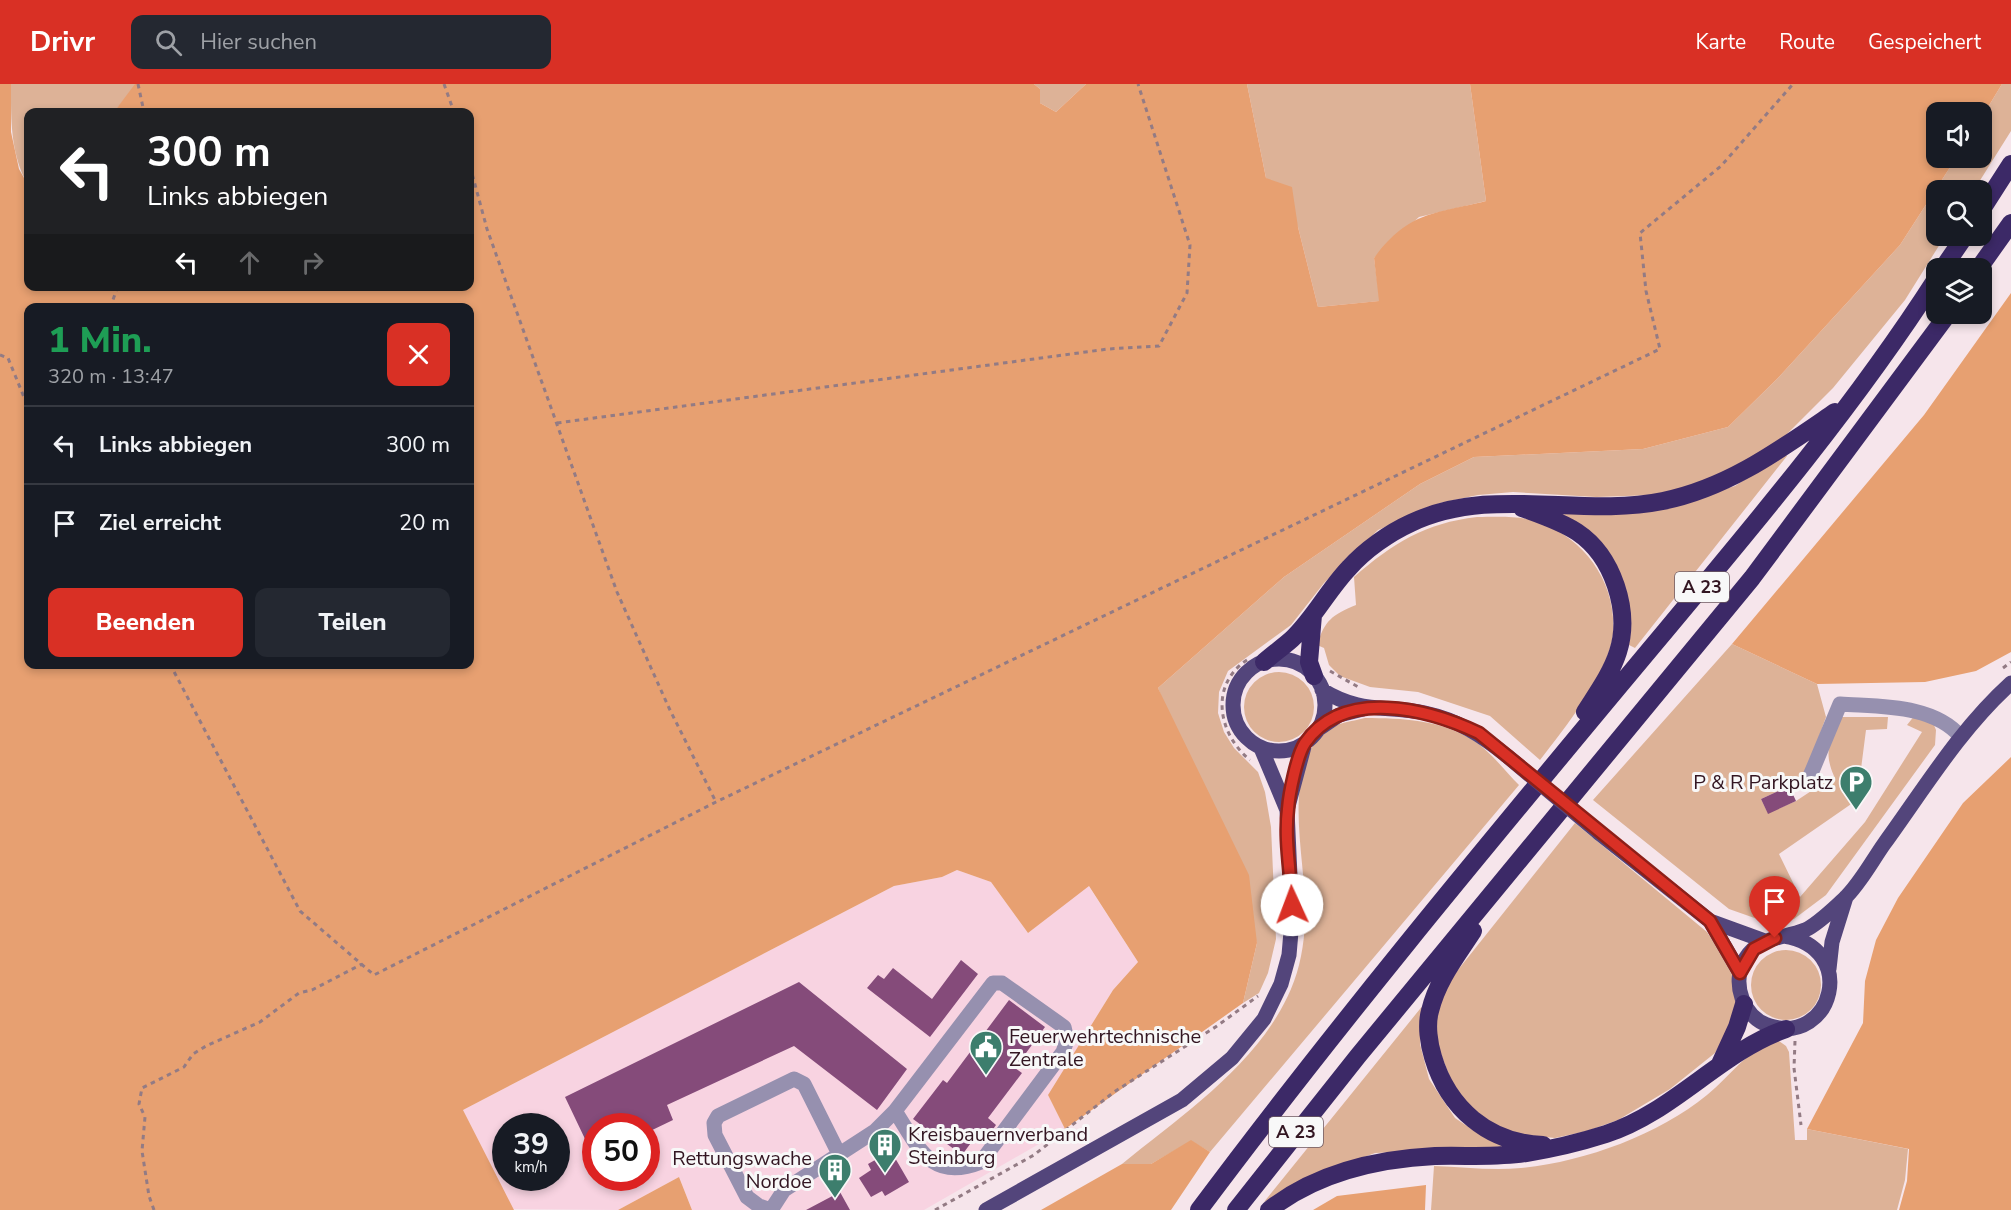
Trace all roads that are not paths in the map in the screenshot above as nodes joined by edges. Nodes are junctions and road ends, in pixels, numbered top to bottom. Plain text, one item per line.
1 (2011, 164) edge
2 (1992, 193) edge
3 (2011, 223) edge
4 (1986, 258) edge
5 (1926, 293) edge
6 (1941, 324) edge
7 (1850, 403) junction
8 (1507, 502) junction
9 (1313, 615) junction
10 (1259, 659) junction
11 (1321, 678) junction
12 (2011, 683) edge
13 (1365, 708) junction
14 (1317, 730) junction
15 (1961, 737) junction
16 (1305, 743) junction
17 (1261, 748) junction
18 (1551, 768) junction
19 (1810, 776) dead end
20 (1287, 810) junction
21 (1521, 856) junction
22 (1846, 897) junction
23 (1710, 921) junction
24 (1784, 936) junction
25 (1765, 941) junction
26 (1829, 969) junction
27 (1740, 973) junction
28 (1744, 1004) junction
29 (1791, 1028) junction
30 (1720, 1064) junction
31 (895, 1111) junction
32 (1560, 1145) junction
33 (839, 1154) junction
34 (771, 1210) edge
35 (986, 1210) edge
36 (1199, 1210) edge
37 (1236, 1210) edge
38 (1269, 1210) edge

1 - 2 highway
3 - 4 highway
5 - 7 highway, A 23
6 - 21 highway, A 23
7 - 8 highway
7 - 18 highway, A 23
8 - 9 highway
8 - 18 highway
9 - 10 highway
9 - 11 highway
10 - 11 main road
10 - 17 main road
11 - 13 main road
11 - 14 main road
12 - 15 main road
13 - 14 main road
13 - 23 main road, bridge
14 - 16 main road
15 - 19 lane
15 - 22 main road
16 - 17 main road
16 - 20 main road
17 - 20 main road
18 - 36 highway, A 23
20 - 35 main road
21 - 32 highway
21 - 37 highway, A 23
22 - 24 main road
22 - 26 main road
23 - 25 main road
23 - 27 main road
24 - 25 main road
24 - 26 main road
25 - 27 main road
26 - 29 main road
27 - 28 main road
28 - 29 main road
28 - 30 highway
29 - 30 highway
30 - 32 highway
31 - 31 lane
31 - 33 lane
32 - 38 highway
33 - 34 lane
33 - 34 lane

